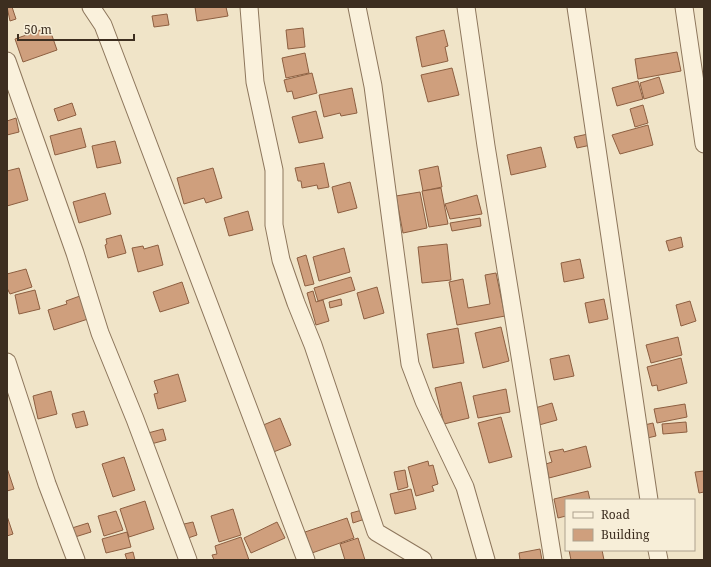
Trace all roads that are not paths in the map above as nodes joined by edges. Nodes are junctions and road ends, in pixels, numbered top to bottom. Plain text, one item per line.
1 (91, 7) edge
2 (249, 7) edge
3 (357, 7) edge
4 (466, 7) edge
5 (576, 7) edge
6 (684, 7) edge
7 (7, 61) edge
8 (704, 144) edge
9 (7, 362) edge
10 (649, 499) edge
11 (76, 560) edge
12 (188, 560) edge
13 (306, 560) edge
14 (423, 560) edge
15 (486, 560) edge
16 (553, 560) edge

1 - 13 street
2 - 14 street
3 - 15 street
4 - 16 street
5 - 10 street
6 - 8 street
7 - 12 street
9 - 11 street

